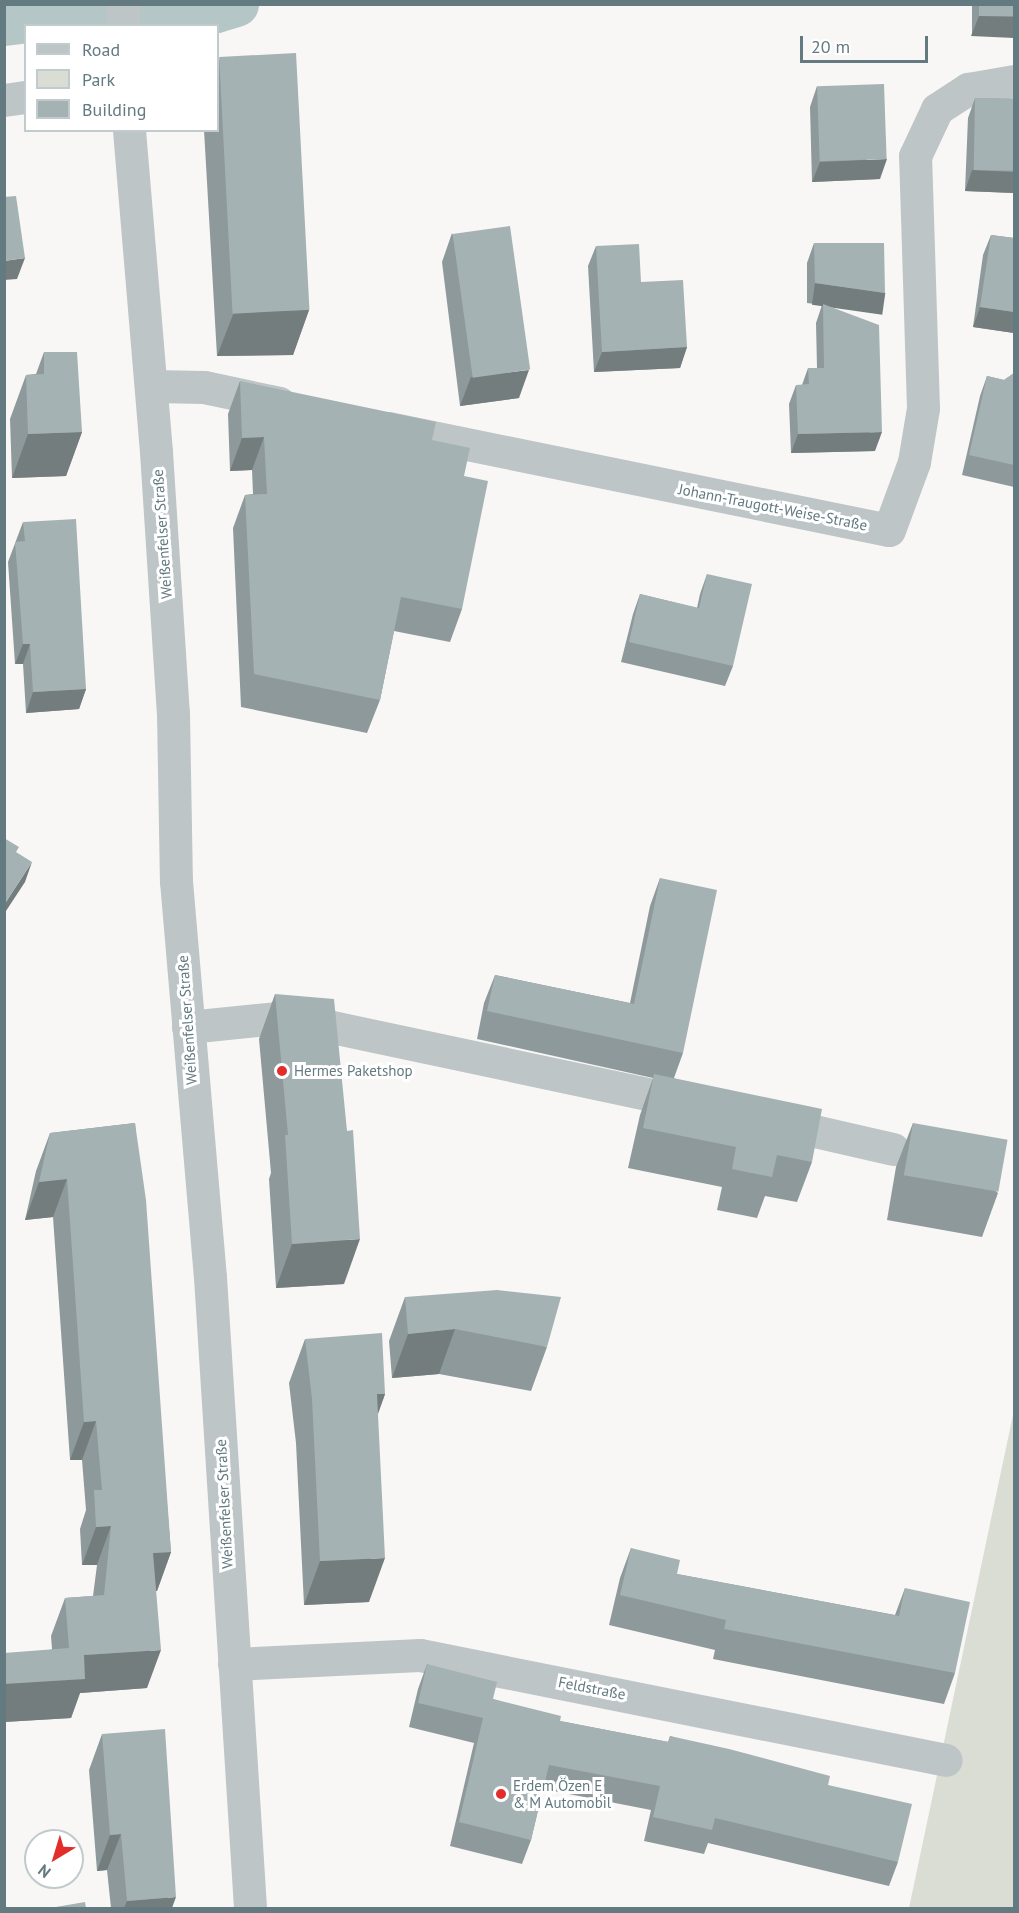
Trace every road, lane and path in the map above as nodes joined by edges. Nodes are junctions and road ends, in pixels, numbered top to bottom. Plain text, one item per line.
1 (123, 4) edge
2 (123, 24) edge
3 (1014, 81) edge
4 (24, 97) edge
5 (4, 100) edge
6 (129, 132) edge
7 (152, 386) junction
8 (308, 409) edge
9 (363, 422) edge
10 (188, 1027) junction
11 (893, 1149) dead end
12 (234, 1664) junction
13 (946, 1760) dead end
14 (250, 1908) edge

1 - 2 street
3 - 9 street, Johann-Traugott-Weise-Straße
4 - 5 street
6 - 7 street, Weißenfelser Straße
7 - 8 street
7 - 10 street, Weißenfelser Straße
10 - 11 street
10 - 12 street, Weißenfelser Straße
12 - 13 street, Feldstraße
12 - 14 street, Weißenfelser Straße

